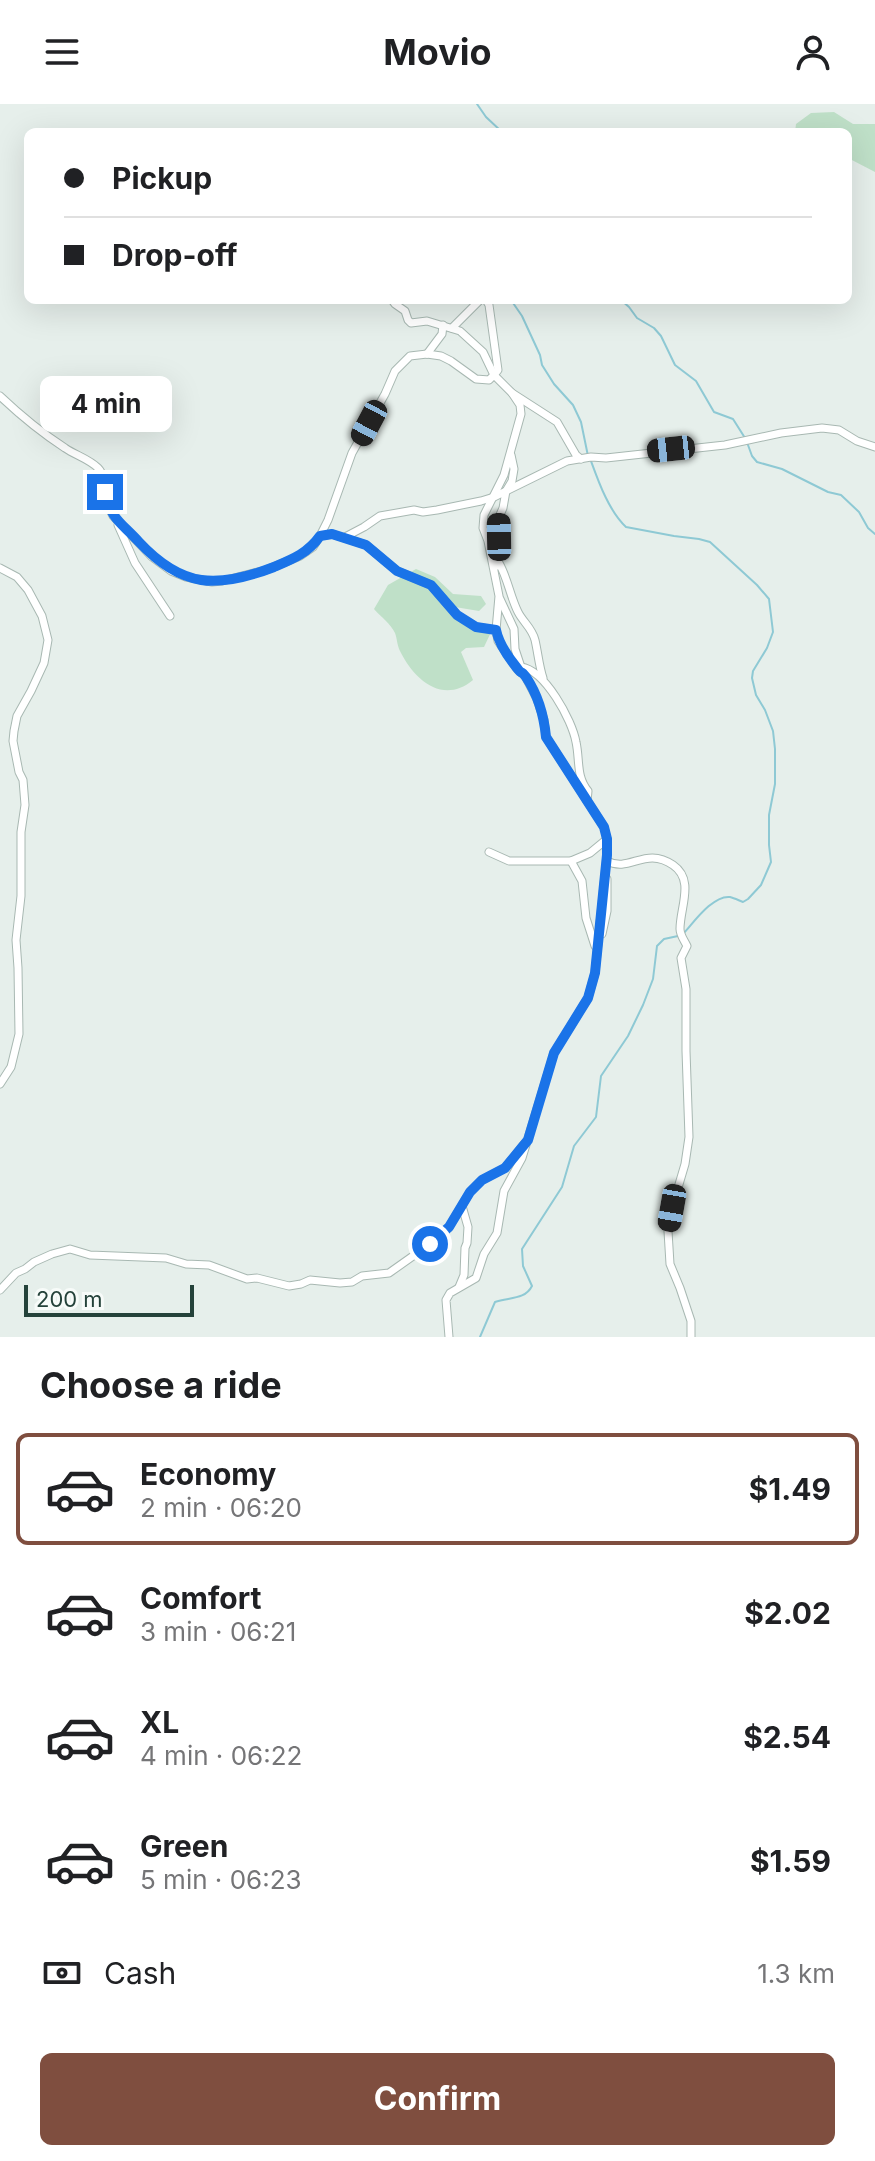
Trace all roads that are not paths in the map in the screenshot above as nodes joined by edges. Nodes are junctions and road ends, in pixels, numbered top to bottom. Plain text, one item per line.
1 (395, 304) edge
2 (479, 304) edge
3 (488, 304) edge
4 (443, 325) junction
5 (452, 328) junction
6 (427, 354) junction
7 (494, 375) junction
8 (512, 393) junction
9 (0, 396) edge
10 (875, 447) edge
11 (510, 452) junction
12 (587, 458) junction
13 (506, 491) junction
14 (494, 497) junction
15 (113, 516) junction
16 (320, 536) junction
17 (345, 537) junction
18 (499, 563) junction
19 (0, 568) edge
20 (495, 576) junction
21 (499, 596) junction
22 (170, 616) dead end
23 (496, 630) junction
24 (521, 667) junction
25 (525, 676) junction
26 (544, 682) junction
27 (587, 801) junction
28 (607, 839) junction
29 (489, 852) dead end
30 (607, 858) junction
31 (571, 861) junction
32 (597, 950) junction
33 (0, 1084) edge
34 (528, 1140) junction
35 (461, 1204) junction
36 (458, 1289) junction
37 (0, 1290) edge
38 (449, 1337) edge
39 (691, 1337) edge

1 - 4 street
2 - 5 street
3 - 7 street
4 - 5 street
4 - 6 street
5 - 7 street
6 - 7 street
6 - 16 street
7 - 8 street
8 - 11 street
8 - 12 street
9 - 15 street
10 - 12 street
11 - 13 street
11 - 14 street
12 - 13 street
13 - 14 street
13 - 18 street
14 - 17 street
14 - 20 street
15 - 16 street
15 - 22 street
16 - 17 street
17 - 23 street
18 - 20 street
18 - 26 street
19 - 33 street
20 - 21 street
21 - 23 street
21 - 24 street
23 - 25 street
24 - 25 street
24 - 26 street
25 - 27 street
26 - 27 street
27 - 28 street
28 - 30 street
28 - 31 street
29 - 31 street
30 - 32 street
30 - 39 street
31 - 32 street
32 - 34 street
34 - 35 street
34 - 36 street
35 - 36 street
35 - 37 street
36 - 38 street

